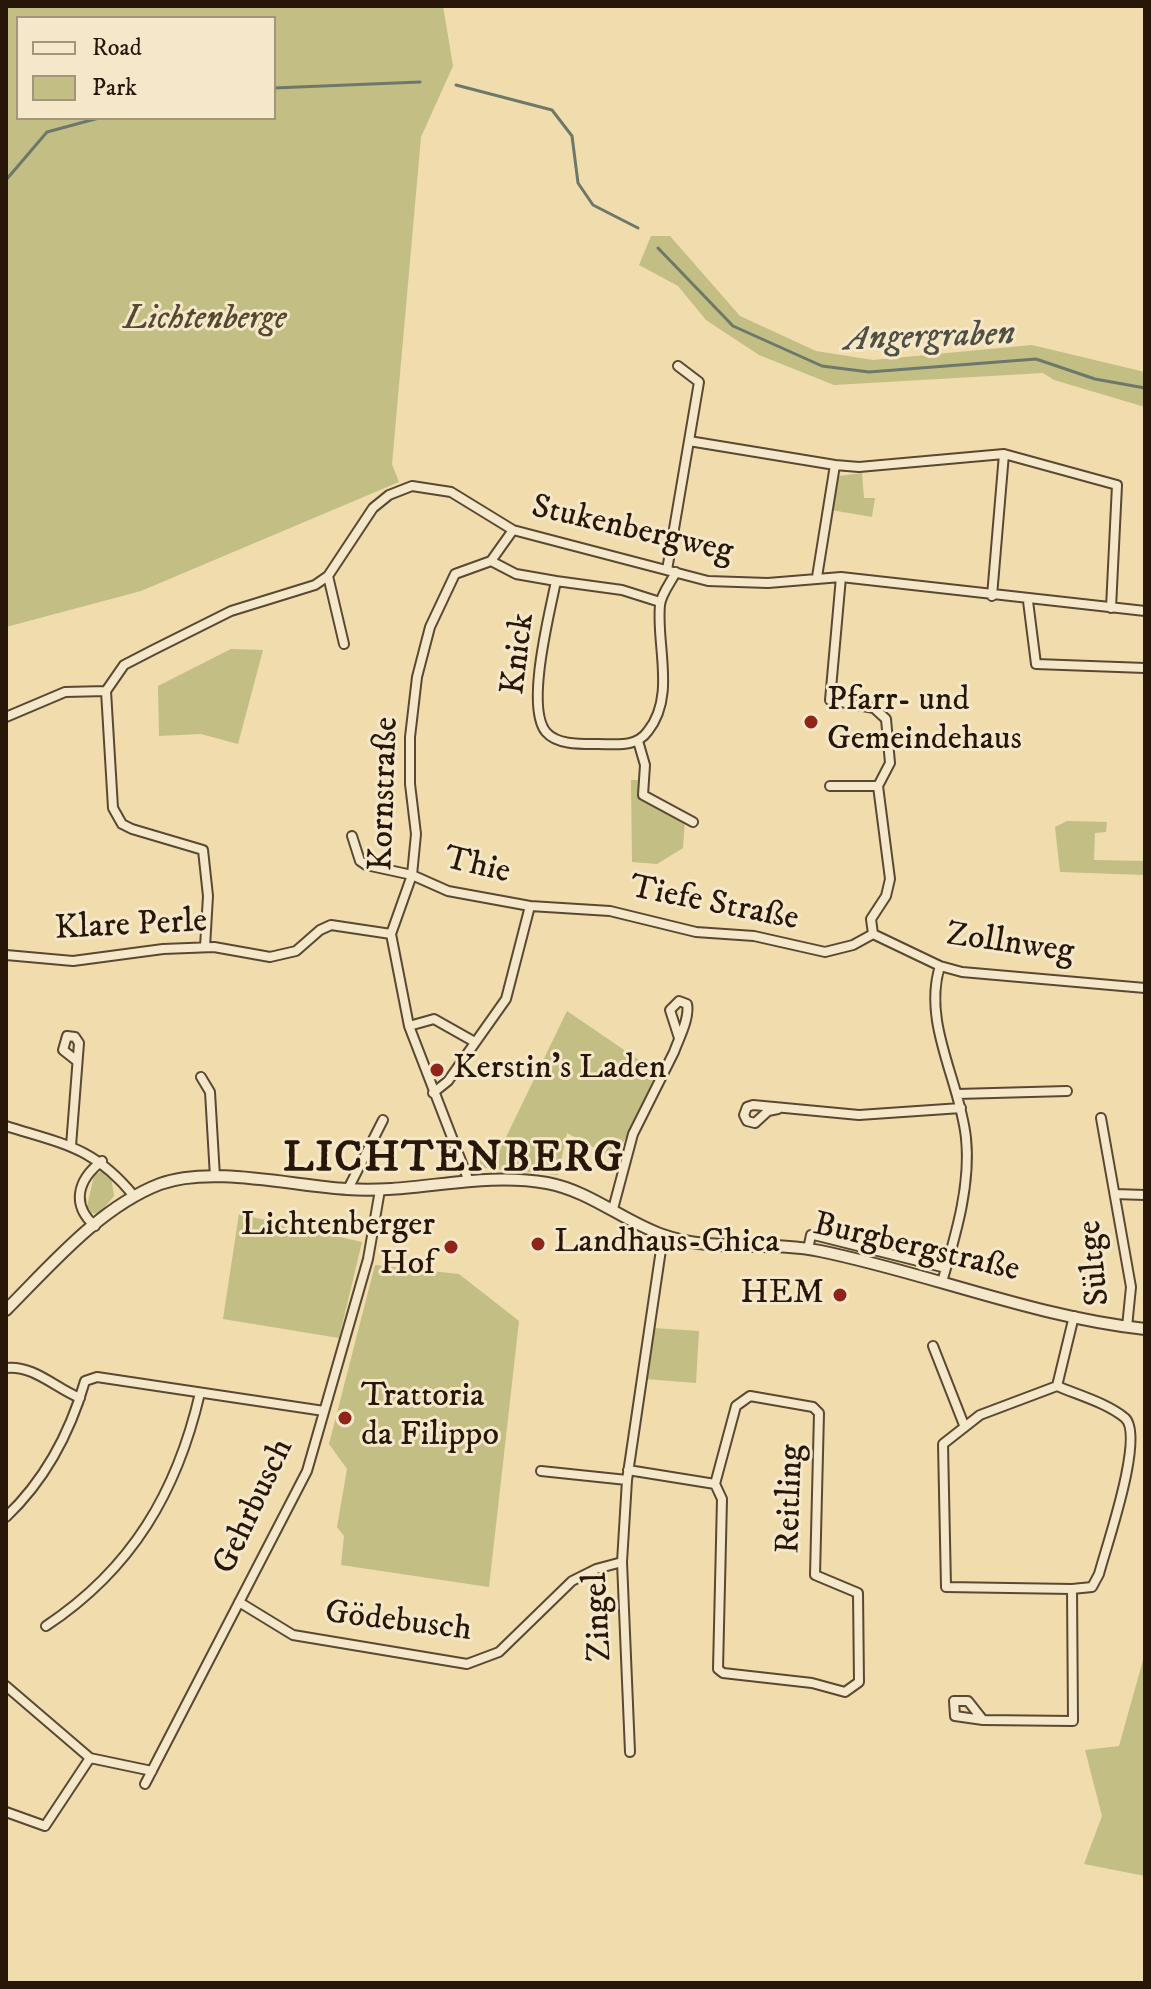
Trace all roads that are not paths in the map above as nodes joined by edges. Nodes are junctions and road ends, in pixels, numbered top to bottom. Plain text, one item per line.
1 (678, 366) dead end
2 (689, 441) junction
3 (1004, 454) junction
4 (835, 465) junction
5 (513, 530) junction
6 (491, 561) junction
7 (671, 571) junction
8 (328, 576) junction
9 (817, 577) junction
10 (841, 577) junction
11 (556, 581) junction
12 (992, 596) junction
13 (1028, 601) junction
14 (660, 602) junction
15 (1111, 608) junction
16 (1145, 611) edge
17 (344, 644) dead end
18 (1145, 668) edge
19 (106, 691) junction
20 (6, 717) edge
21 (638, 741) junction
22 (830, 786) dead end
23 (878, 786) junction
24 (693, 822) dead end
25 (352, 836) dead end
26 (412, 875) junction
27 (530, 906) junction
28 (391, 934) junction
29 (873, 934) junction
30 (205, 947) junction
31 (6, 955) edge
32 (940, 966) junction
33 (1145, 988) edge
34 (409, 1026) junction
35 (679, 1038) dead end
36 (473, 1041) junction
37 (77, 1061) dead end
38 (201, 1077) dead end
39 (1067, 1091) dead end
40 (433, 1093) junction
41 (957, 1094) junction
42 (961, 1108) junction
43 (778, 1109) dead end
44 (1101, 1118) dead end
45 (383, 1120) dead end
46 (6, 1126) edge
47 (71, 1146) junction
48 (102, 1161) junction
49 (215, 1177) junction
50 (468, 1179) junction
51 (348, 1189) junction
52 (380, 1190) junction
53 (1115, 1194) junction
54 (1145, 1195) edge
55 (134, 1196) junction
56 (613, 1209) junction
57 (95, 1226) junction
58 (663, 1236) junction
59 (808, 1249) junction
60 (946, 1268) junction
61 (942, 1282) junction
62 (6, 1310) edge
63 (1074, 1316) junction
64 (1127, 1327) junction
65 (1145, 1329) edge
66 (933, 1346) dead end
67 (6, 1368) edge
68 (1057, 1386) junction
69 (200, 1393) junction
70 (80, 1398) junction
71 (324, 1411) junction
72 (964, 1425) junction
73 (541, 1471) dead end
74 (627, 1475) junction
75 (715, 1484) junction
76 (6, 1517) edge
77 (622, 1562) junction
78 (1072, 1589) junction
79 (239, 1602) junction
80 (46, 1626) dead end
81 (6, 1686) edge
82 (983, 1720) dead end
83 (630, 1752) dead end
84 (90, 1758) junction
85 (152, 1771) junction
86 (145, 1784) dead end
87 (6, 1812) edge

1 - 2 street
2 - 4 street
2 - 7 street
3 - 4 street
3 - 12 street
3 - 15 street
4 - 9 street
5 - 6 street
5 - 7 street, Stukenbergweg
5 - 8 street, Stukenbergweg
6 - 11 street, Knick
6 - 26 street, Kornstraße
7 - 9 street, Stukenbergweg
7 - 14 street
8 - 17 street
8 - 19 street
9 - 10 street, Stukenbergweg
10 - 12 street, Stukenbergweg
10 - 23 street
11 - 14 street, Knick
11 - 21 street, Knick
12 - 13 street, Stukenbergweg
13 - 15 street, Stukenbergweg
13 - 18 street
14 - 21 street
15 - 16 street, Stukenbergweg
19 - 20 street
19 - 30 street
21 - 24 street
22 - 23 street
23 - 29 street
25 - 26 street, Thie
26 - 27 street, Thie
26 - 28 street, Kornstraße
27 - 29 street, Tiefe Straße
27 - 36 street
28 - 30 street, Klare Perle
28 - 34 street
29 - 32 street, Zollnweg
30 - 31 street, Klare Perle
32 - 33 street, Zollnweg
32 - 41 street
34 - 36 street
34 - 40 street
35 - 56 street
36 - 40 street
37 - 47 street
38 - 49 street
39 - 41 street
40 - 50 street
41 - 42 street
42 - 43 street
42 - 60 street
44 - 53 street, Sültge
45 - 51 street
46 - 47 street
47 - 48 street
48 - 55 street
48 - 57 street
49 - 51 street, Burgbergstraße
49 - 55 street, Burgbergstraße
50 - 52 street, Burgbergstraße
50 - 56 street, Burgbergstraße
51 - 52 street, Burgbergstraße
52 - 71 street, Gehrbusch
53 - 54 street, Sültge
53 - 64 street, Sültge
55 - 57 street, Burgbergstraße
56 - 58 street, Burgbergstraße
57 - 62 street, Burgbergstraße
58 - 59 street, Burgbergstraße
58 - 74 street, Zingel
59 - 60 street
59 - 61 street, Burgbergstraße
60 - 61 street
61 - 63 street, Burgbergstraße
63 - 64 street, Burgbergstraße
63 - 68 street
64 - 65 street, Burgbergstraße
66 - 72 street
67 - 70 street
68 - 72 street
68 - 78 street
69 - 70 street
69 - 71 street
69 - 80 street
70 - 76 street
71 - 79 street, Gehrbusch
72 - 78 street
73 - 74 street
74 - 75 street
74 - 77 street, Zingel
75 - 75 street, Reitling
77 - 79 street, Gödebusch
77 - 83 street, Zingel
78 - 82 street
79 - 85 street, Gehrbusch
81 - 84 street
84 - 85 street
84 - 87 street
85 - 86 street, Gehrbusch

